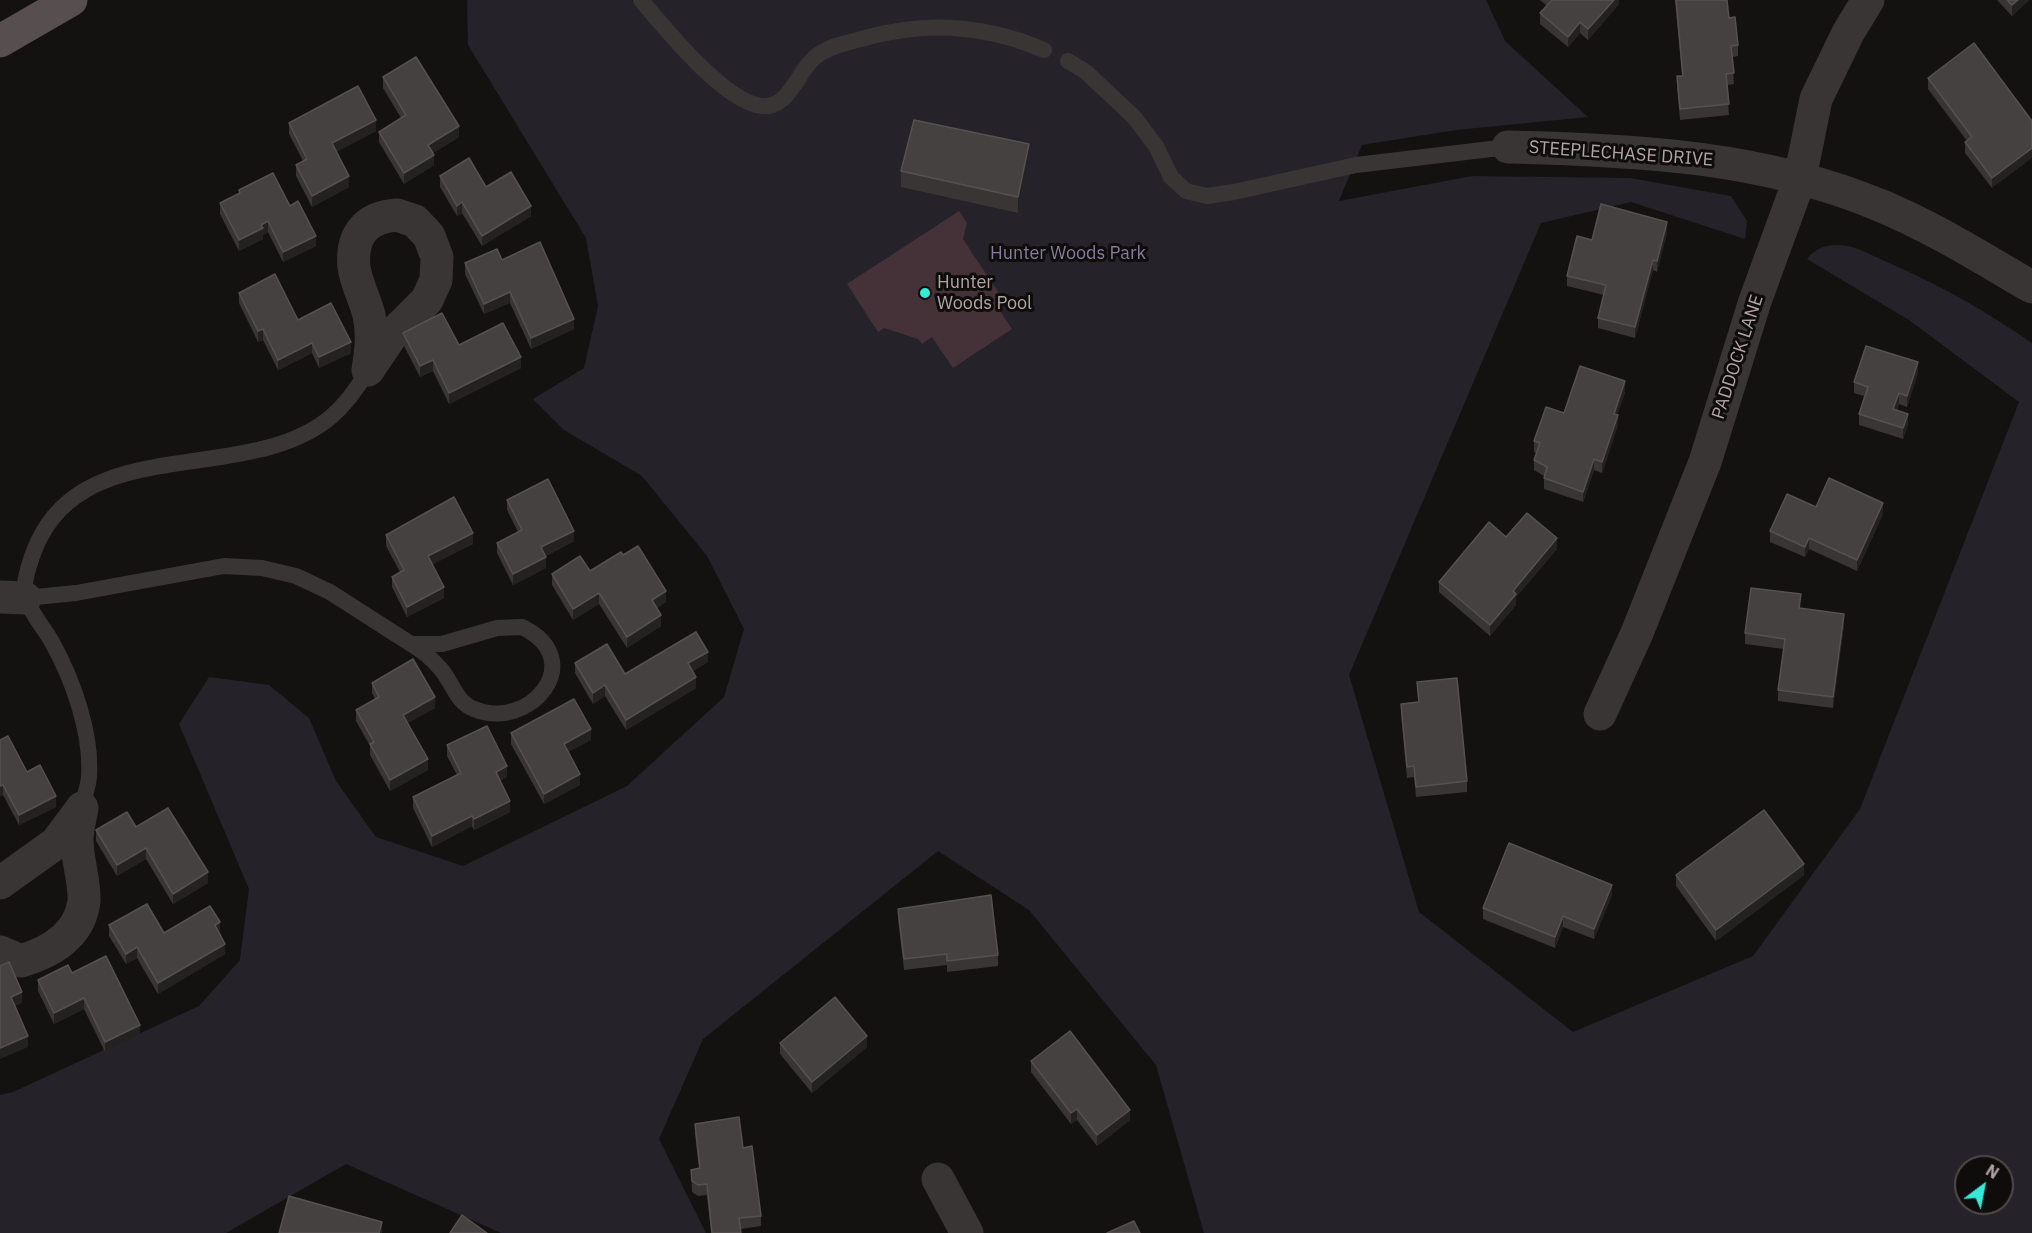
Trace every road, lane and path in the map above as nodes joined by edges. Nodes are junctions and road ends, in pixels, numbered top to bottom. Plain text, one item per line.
1 (71, 0) edge
2 (640, 0) edge
3 (1868, 0) edge
4 (0, 41) edge
5 (1044, 50) dead end
6 (1068, 61) dead end
7 (1508, 147) joint
8 (1800, 178) junction
9 (2032, 286) edge
10 (368, 370) dead end
11 (13, 597) edge
12 (411, 644) junction
13 (1600, 714) dead end
14 (82, 808) junction
15 (0, 883) edge
16 (0, 952) edge
17 (938, 1179) dead end
18 (967, 1233) edge

1 - 4 main road
2 - 5 lane
3 - 8 street, PADDOCK LANE
6 - 7 lane
7 - 8 street, STEEPLECHASE DRIVE
8 - 9 street, STEEPLECHASE DRIVE
8 - 13 street, PADDOCK LANE
10 - 11 lane
11 - 12 lane
11 - 14 lane
12 - 12 lane
14 - 15 street
14 - 16 street
17 - 18 street

